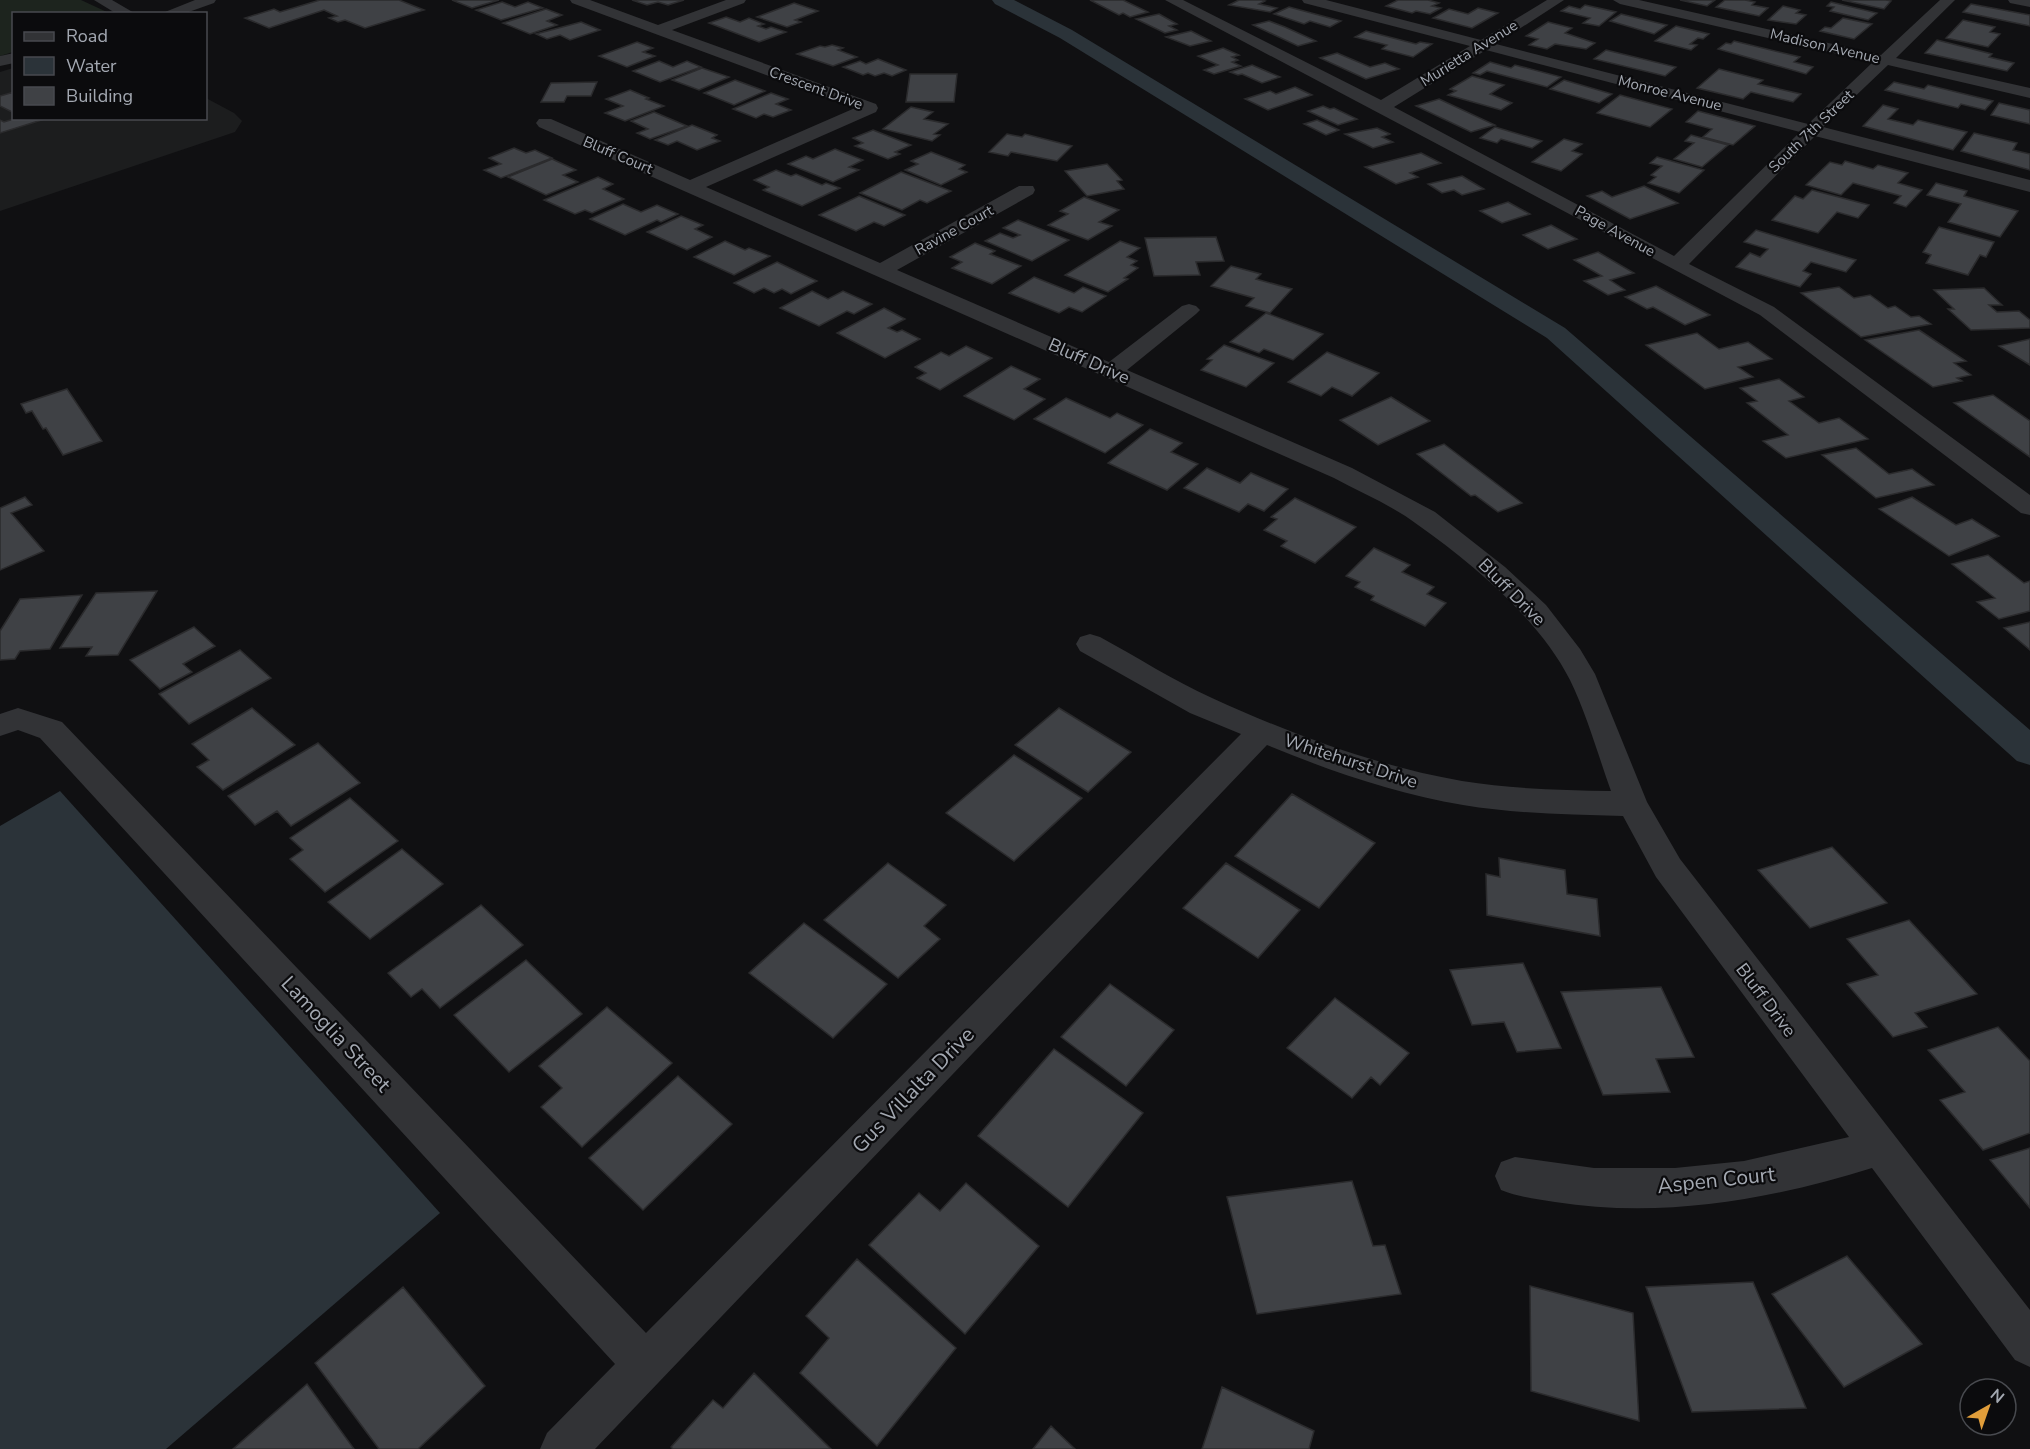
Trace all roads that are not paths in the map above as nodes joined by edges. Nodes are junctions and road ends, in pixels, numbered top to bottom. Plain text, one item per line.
1 (101, 0) edge
2 (209, 0) edge
3 (577, 0) edge
4 (739, 0) edge
5 (1172, 0) edge
6 (1309, 0) edge
7 (1557, 0) edge
8 (1620, 0) edge
9 (1948, 0) edge
10 (2015, 0) edge
11 (2030, 3) edge
12 (125, 12) edge
13 (173, 12) edge
14 (658, 30) junction
15 (1482, 45) junction
16 (1886, 60) junction
17 (2030, 93) edge
18 (1382, 107) junction
19 (545, 123) dead end
20 (1812, 129) junction
21 (2030, 186) edge
22 (690, 187) junction
23 (1026, 190) dead end
24 (1676, 265) junction
25 (882, 270) junction
26 (1189, 310) dead end
27 (1112, 371) junction
28 (2030, 507) edge
29 (1090, 644) dead end
30 (9, 722) edge
31 (1262, 730) junction
32 (1632, 804) junction
33 (1879, 1147) junction
34 (1515, 1176) dead end
35 (2030, 1346) edge
36 (645, 1364) junction
37 (563, 1449) edge

1 - 12 street
2 - 13 street
3 - 14 street, Crescent Drive
4 - 14 street
5 - 18 street, Page Avenue
6 - 15 street, Monroe Avenue
7 - 15 street, Murietta Avenue
8 - 16 street, Madison Avenue
9 - 16 street, South 7th Street
10 - 11 street
14 - 22 street, Crescent Drive
15 - 18 street, Murietta Avenue
15 - 20 street, Monroe Avenue
16 - 17 street, Madison Avenue
16 - 20 street, South 7th Street
18 - 24 street, Page Avenue
19 - 22 street, Bluff Court
20 - 21 street, Monroe Avenue
20 - 24 street, South 7th Street
22 - 25 street, Bluff Drive
23 - 25 street, Ravine Court
24 - 28 street, Page Avenue
25 - 27 street, Bluff Drive
26 - 27 street
27 - 32 street, Bluff Drive
29 - 31 street, Whitehurst Drive
30 - 36 street, Lamoglia Street
31 - 32 street, Whitehurst Drive
31 - 36 street, Gus Villalta Drive
32 - 33 street, Bluff Drive
33 - 34 street, Aspen Court
33 - 35 street, Bluff Drive
36 - 37 street, Gus Villalta Drive

